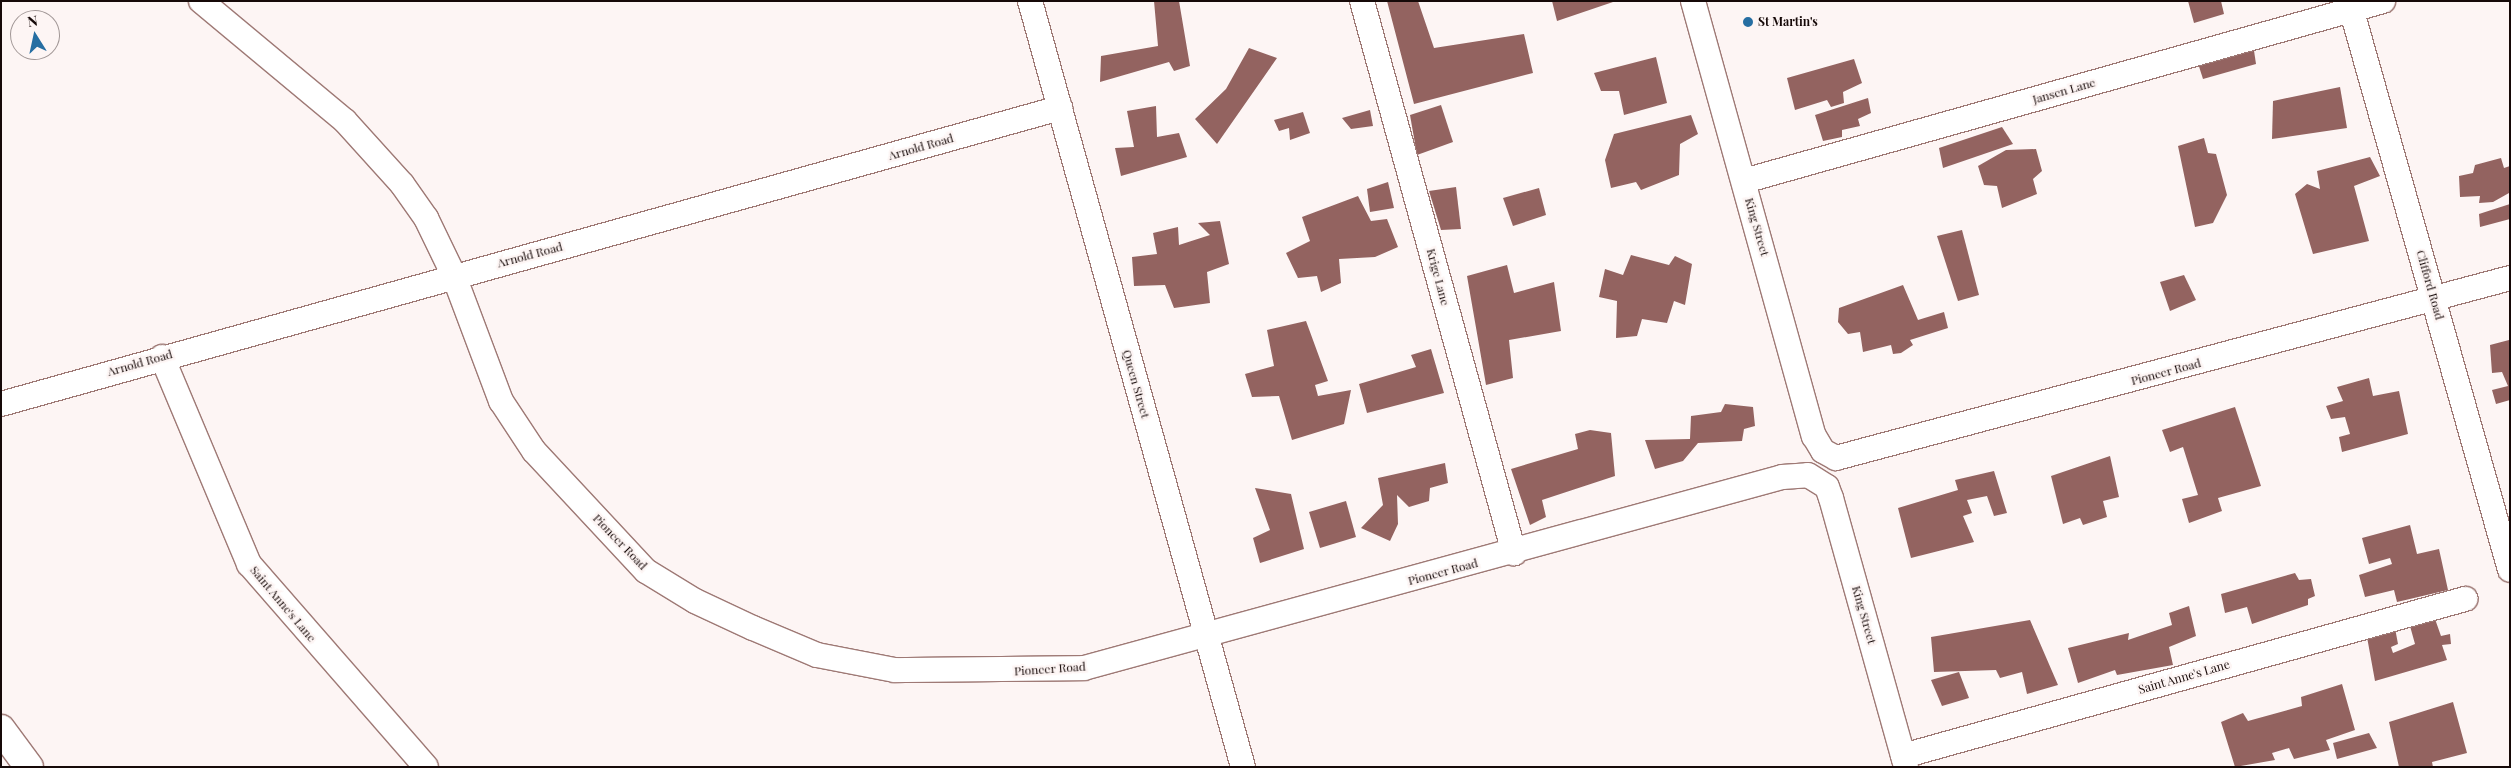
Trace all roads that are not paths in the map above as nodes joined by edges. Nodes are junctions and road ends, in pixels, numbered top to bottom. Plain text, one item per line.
1 (202, 1) edge
2 (1030, 1) edge
3 (1362, 1) edge
4 (1693, 1) edge
5 (2383, 1) edge
6 (2350, 5) edge
7 (1060, 108) junction
8 (1744, 181) junction
9 (454, 276) junction
10 (2510, 278) edge
11 (2434, 299) junction
12 (162, 357) junction
13 (1, 404) edge
14 (1823, 451) joint
15 (1808, 475) joint
16 (1514, 553) junction
17 (2510, 570) edge
18 (2465, 599) dead end
19 (1207, 635) junction
20 (1, 729) edge
21 (1905, 761) edge
22 (29, 767) edge
23 (426, 767) edge
24 (1242, 767) edge

1 - 9 street, Pioneer Road
2 - 7 street, Queen Street
3 - 16 street, Krige Lane
4 - 8 street, King Street
5 - 6 street, Jansen Lane
6 - 8 street, Jansen Lane
6 - 11 street, Clifford Road
7 - 9 street, Arnold Road
7 - 19 street, Queen Street
8 - 14 street, King Street
9 - 12 street, Arnold Road
9 - 19 street, Pioneer Road
10 - 11 street, Pioneer Road
11 - 14 street, Pioneer Road
11 - 17 street, Clifford Road
12 - 13 street, Arnold Road
12 - 23 street, Saint Anne's Lane
15 - 16 street, Pioneer Road
15 - 21 street, King Street
16 - 19 street, Pioneer Road
18 - 21 street, Saint Anne's Lane
19 - 24 street, Queen Street
20 - 22 street

